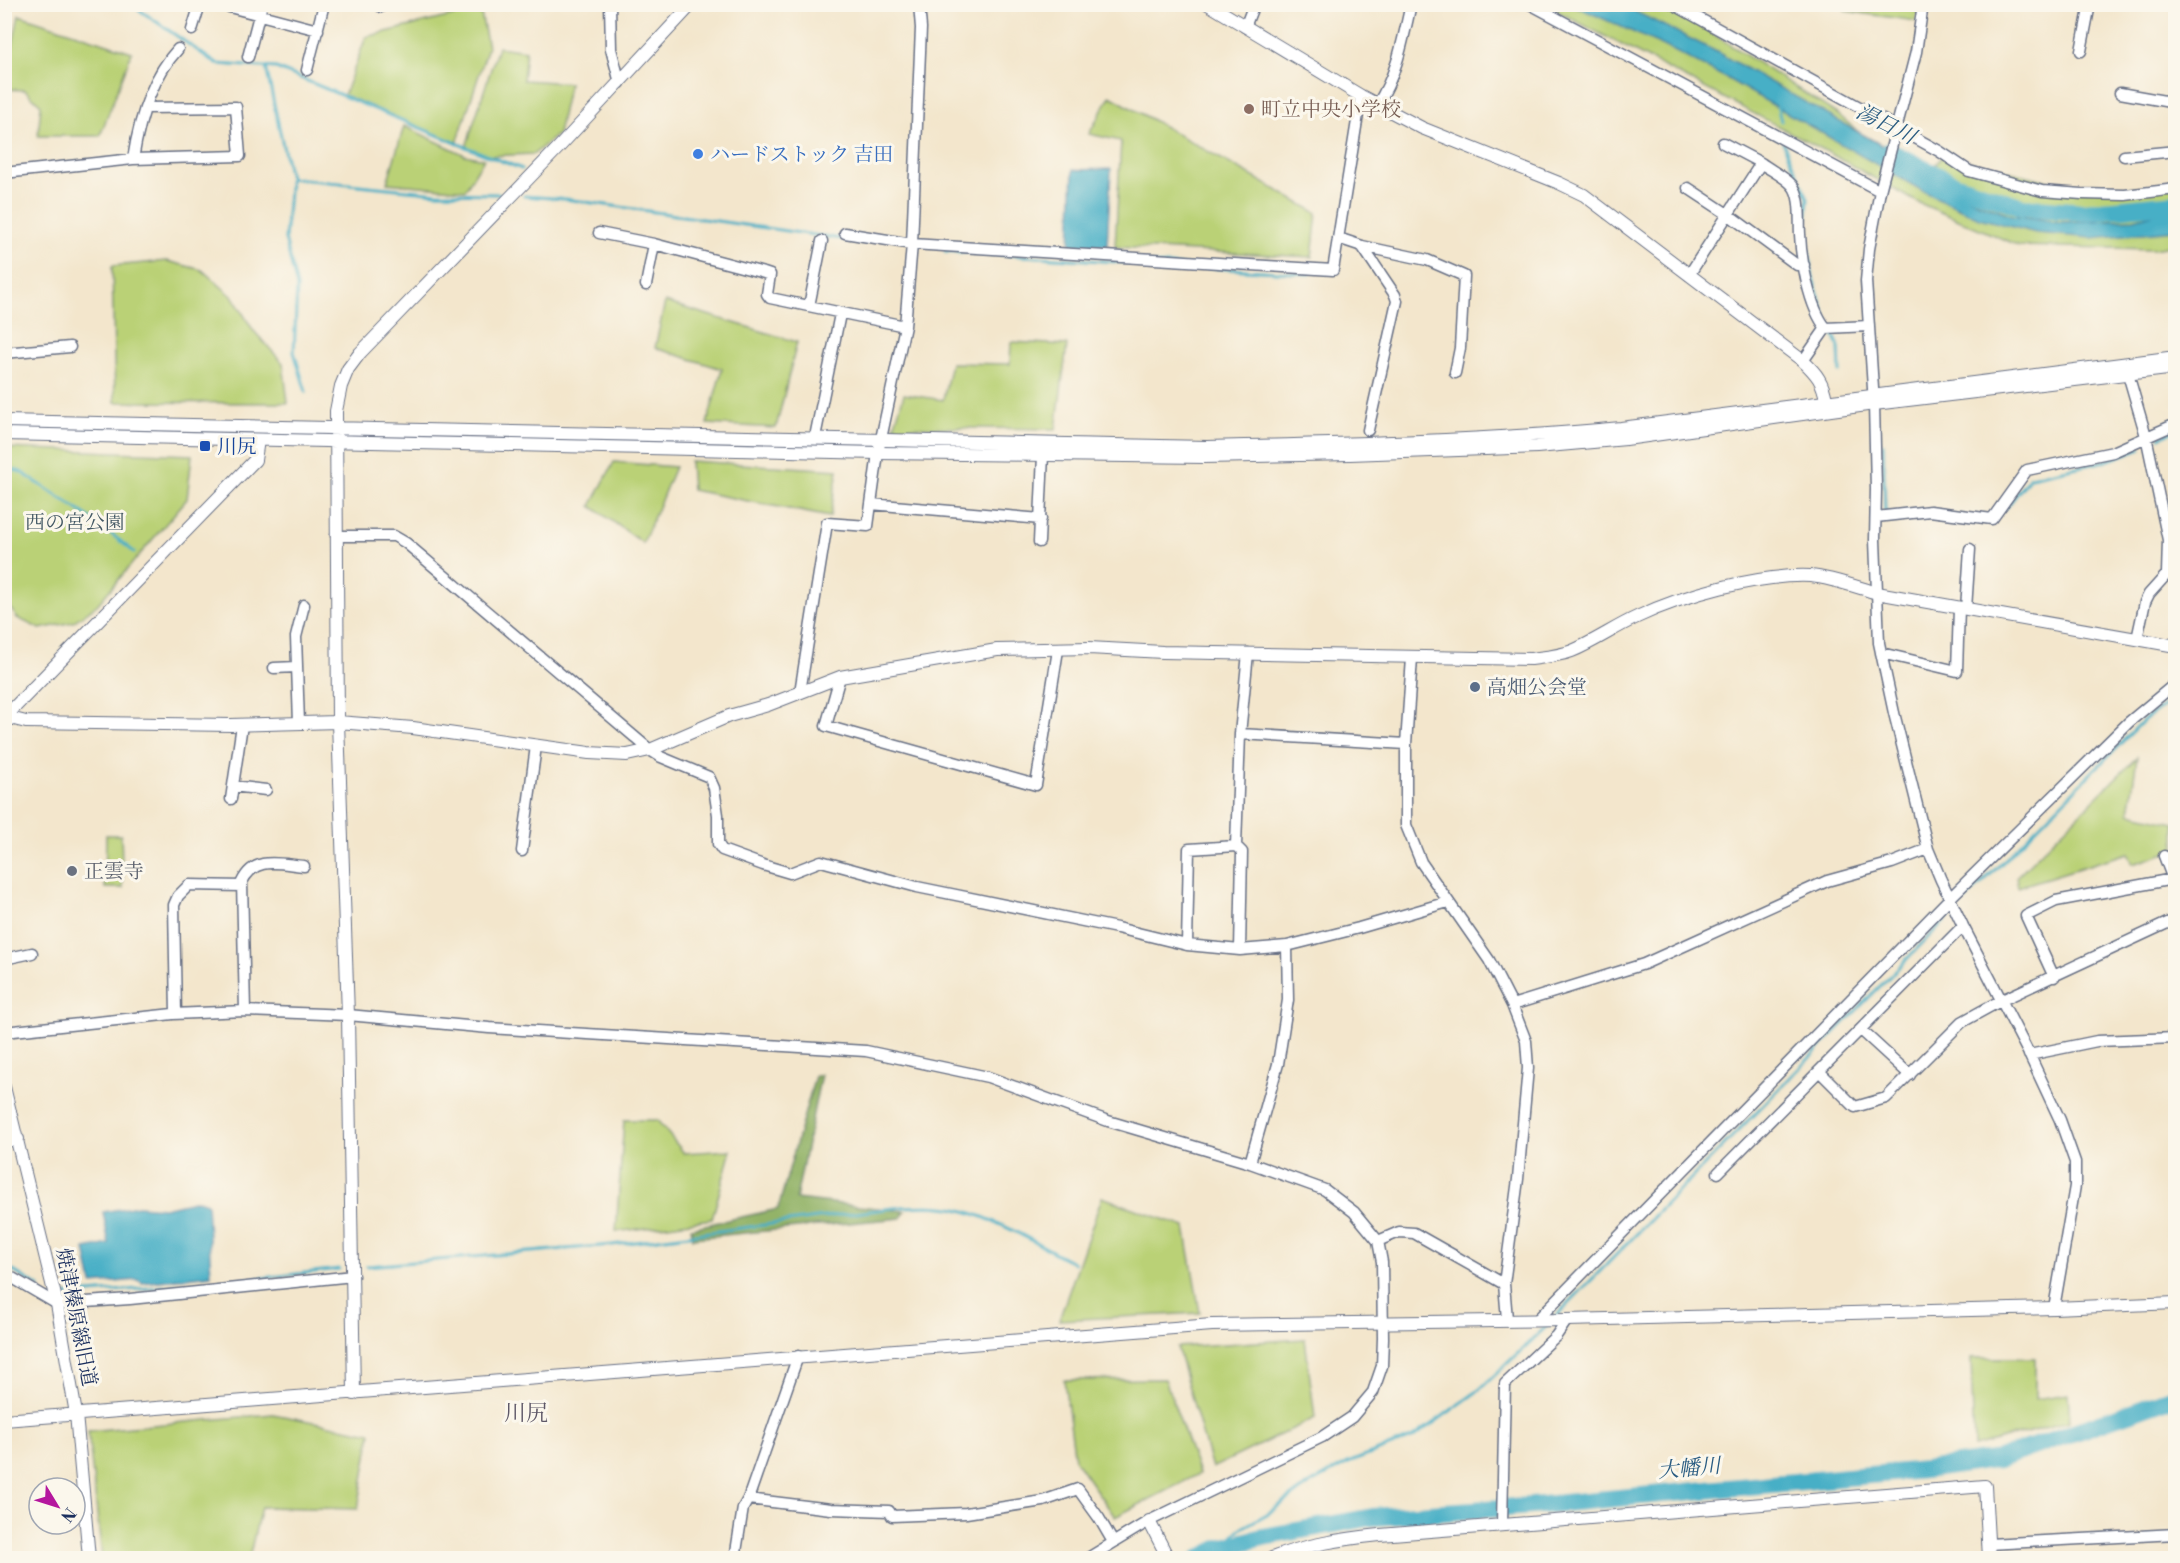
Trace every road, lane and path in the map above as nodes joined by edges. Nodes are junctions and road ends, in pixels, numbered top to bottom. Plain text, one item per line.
1 (200, 4) edge
2 (218, 4) edge
3 (324, 4) edge
4 (610, 4) edge
5 (692, 4) edge
6 (919, 4) edge
7 (1208, 4) edge
8 (1254, 4) edge
9 (1411, 4) edge
10 (1530, 4) edge
11 (1673, 4) edge
12 (1923, 4) edge
13 (2090, 4) edge
14 (261, 10) edge
15 (1245, 27) junction
16 (192, 30) dead end
17 (318, 30) junction
18 (178, 49) dead end
19 (2081, 51) dead end
20 (248, 57) dead end
21 (307, 70) dead end
22 (620, 83) junction
23 (2120, 93) dead end
24 (1361, 96) junction
25 (2175, 103) edge
26 (1377, 105) junction
27 (145, 108) junction
28 (1897, 129) junction
29 (1723, 142) dead end
30 (2175, 150) edge
31 (2124, 156) dead end
32 (133, 159) junction
33 (1761, 163) junction
34 (4, 173) edge
35 (1688, 188) dead end
36 (2175, 189) edge
37 (1881, 190) junction
38 (1729, 215) junction
39 (599, 233) dead end
40 (845, 233) dead end
41 (1338, 238) junction
42 (822, 241) dead end
43 (654, 244) junction
44 (912, 244) junction
45 (1362, 246) junction
46 (1804, 265) junction
47 (1689, 275) junction
48 (646, 285) dead end
49 (809, 306) junction
50 (840, 314) junction
51 (905, 326) junction
52 (1869, 326) junction
53 (1826, 328) junction
54 (70, 347) dead end
55 (4, 353) edge
56 (2175, 357) edge
57 (1803, 361) junction
58 (2175, 368) edge
59 (1455, 373) dead end
60 (2128, 374) junction
61 (1874, 399) junction
62 (1826, 400) junction
63 (4, 421) edge
64 (2175, 424) edge
65 (336, 428) junction
66 (1368, 430) dead end
67 (4, 434) edge
68 (2146, 436) junction
69 (815, 438) junction
70 (881, 439) junction
71 (258, 440) junction
72 (337, 441) junction
73 (878, 453) junction
74 (1043, 455) junction
75 (871, 504) junction
76 (1876, 517) junction
77 (1041, 519) junction
78 (336, 536) junction
79 (1040, 542) dead end
80 (1971, 549) dead end
81 (1877, 593) junction
82 (304, 605) dead end
83 (1963, 609) junction
84 (2137, 639) junction
85 (2175, 646) edge
86 (1058, 650) junction
87 (1248, 653) junction
88 (1881, 653) junction
89 (1412, 658) junction
90 (297, 667) junction
91 (274, 668) dead end
92 (840, 677) junction
93 (2175, 683) edge
94 (800, 692) junction
95 (5, 718) edge
96 (338, 722) junction
97 (299, 723) junction
98 (242, 725) junction
99 (1240, 734) junction
100 (1406, 744) junction
101 (536, 746) junction
102 (650, 750) junction
103 (233, 786) junction
104 (266, 790) dead end
105 (231, 799) dead end
106 (1236, 846) junction
107 (1928, 849) junction
108 (522, 851) dead end
109 (2164, 856) dead end
110 (304, 866) dead end
111 (2174, 883) edge
112 (242, 886) junction
113 (1951, 900) junction
114 (1448, 902) junction
115 (2175, 919) edge
116 (1962, 923) junction
117 (1187, 945) junction
118 (1287, 946) junction
119 (1240, 950) junction
120 (32, 953) dead end
121 (4, 959) edge
122 (2054, 977) junction
123 (2000, 1001) junction
124 (1512, 1005) junction
125 (245, 1011) junction
126 (176, 1014) junction
127 (348, 1015) junction
128 (1861, 1030) junction
129 (4, 1032) edge
130 (2175, 1038) edge
131 (2029, 1054) junction
132 (1819, 1071) junction
133 (1910, 1075) junction
134 (4, 1088) edge
135 (18, 1139) junction
136 (4, 1141) edge
137 (1250, 1163) junction
138 (1718, 1173) dead end
139 (1378, 1241) junction
140 (4, 1273) edge
141 (353, 1276) junction
142 (1504, 1284) junction
143 (2175, 1303) edge
144 (57, 1304) junction
145 (2054, 1308) junction
146 (1506, 1319) junction
147 (1541, 1319) junction
148 (1564, 1319) junction
149 (1383, 1321) junction
150 (798, 1356) junction
151 (354, 1394) junction
152 (76, 1414) junction
153 (4, 1420) edge
154 (748, 1499) junction
155 (1149, 1521) junction
156 (1502, 1524) junction
157 (2175, 1534) edge
158 (1113, 1542) junction
159 (1988, 1544) junction
160 (89, 1558) edge
161 (735, 1558) edge
162 (1088, 1558) edge
163 (1168, 1558) edge
164 (1272, 1558) edge
165 (1989, 1558) edge

1 - 16 street
2 - 14 street
3 - 17 street
4 - 22 street
5 - 22 street
6 - 44 street
7 - 15 street
8 - 15 street
9 - 26 street
10 - 37 street
11 - 28 street
12 - 28 street
13 - 19 street
14 - 17 street
14 - 20 street
15 - 24 street
17 - 21 street
18 - 27 street
22 - 65 street
23 - 25 street
24 - 26 street
24 - 41 street
26 - 47 street
27 - 32 street
27 - 32 street
28 - 36 street
28 - 37 street
29 - 33 street
30 - 31 street
32 - 34 street
33 - 38 street
33 - 46 street
35 - 38 street
37 - 52 street
38 - 46 street
38 - 47 street
39 - 43 street
40 - 44 street
41 - 44 street
41 - 45 street
42 - 49 street
43 - 48 street
43 - 49 street
44 - 51 street
45 - 59 street
45 - 66 street
46 - 53 street
47 - 57 street
49 - 50 street
50 - 51 street
50 - 69 street
51 - 70 street
52 - 53 street
52 - 61 street
53 - 57 street
54 - 55 street
56 - 61 street
57 - 62 street
58 - 60 street
60 - 61 street
60 - 68 street
61 - 62 street
61 - 74 street
61 - 76 street
62 - 70 street
63 - 65 street
64 - 68 street
65 - 69 street
65 - 72 street
67 - 71 street
68 - 76 street
68 - 84 street
69 - 70 street
70 - 73 street
71 - 72 street
71 - 95 street
72 - 73 street
72 - 78 street
73 - 74 street
73 - 75 street
74 - 77 street
75 - 77 street
75 - 94 street
76 - 81 street
77 - 79 street
78 - 96 street
78 - 102 street
80 - 83 street
81 - 83 street
81 - 88 street
81 - 89 street
82 - 90 street
83 - 84 street
83 - 88 street
84 - 85 street
86 - 87 street
86 - 92 street
86 - 92 street
87 - 89 street
87 - 99 street
88 - 107 street
89 - 100 street
90 - 91 street
90 - 97 street
92 - 94 street
93 - 113 street
94 - 102 street
95 - 98 street
96 - 97 street
96 - 101 street
96 - 127 street
97 - 98 street
98 - 103 street
99 - 100 street
99 - 106 street
100 - 114 street
101 - 102 street
101 - 108 street
102 - 117 street
103 - 104 street
103 - 105 street
106 - 117 street
106 - 119 street
107 - 113 street
107 - 124 street
109 - 111 street
110 - 112 street
111 - 122 street
112 - 125 street
112 - 126 street
113 - 116 street
113 - 147 street
114 - 118 street
114 - 124 street
115 - 122 street
116 - 123 street
116 - 128 street
117 - 119 street
118 - 119 street
118 - 137 street
120 - 121 street
122 - 123 street
123 - 131 street
123 - 133 street
124 - 142 street
125 - 126 street
125 - 127 street
126 - 129 street
127 - 137 street
127 - 141 street
128 - 132 street
128 - 133 street
130 - 131 street
131 - 145 street
132 - 133 street
132 - 138 street
134 - 135 street, 焼津榛原線旧道
135 - 136 street
135 - 144 street, 焼津榛原線旧道
137 - 139 street
139 - 142 street
139 - 149 street
140 - 144 street
141 - 144 street
141 - 151 street
142 - 146 street
143 - 145 street
144 - 152 street, 焼津榛原線旧道
145 - 148 street
146 - 147 street
146 - 149 street
147 - 148 street
148 - 156 street
149 - 150 street
149 - 155 street
150 - 151 street
150 - 154 street
151 - 152 street
152 - 153 street
152 - 160 street, 焼津榛原線旧道
154 - 158 street
154 - 161 street
155 - 158 street
155 - 163 street
156 - 159 street
156 - 164 street
157 - 159 street
158 - 162 street
159 - 165 street

